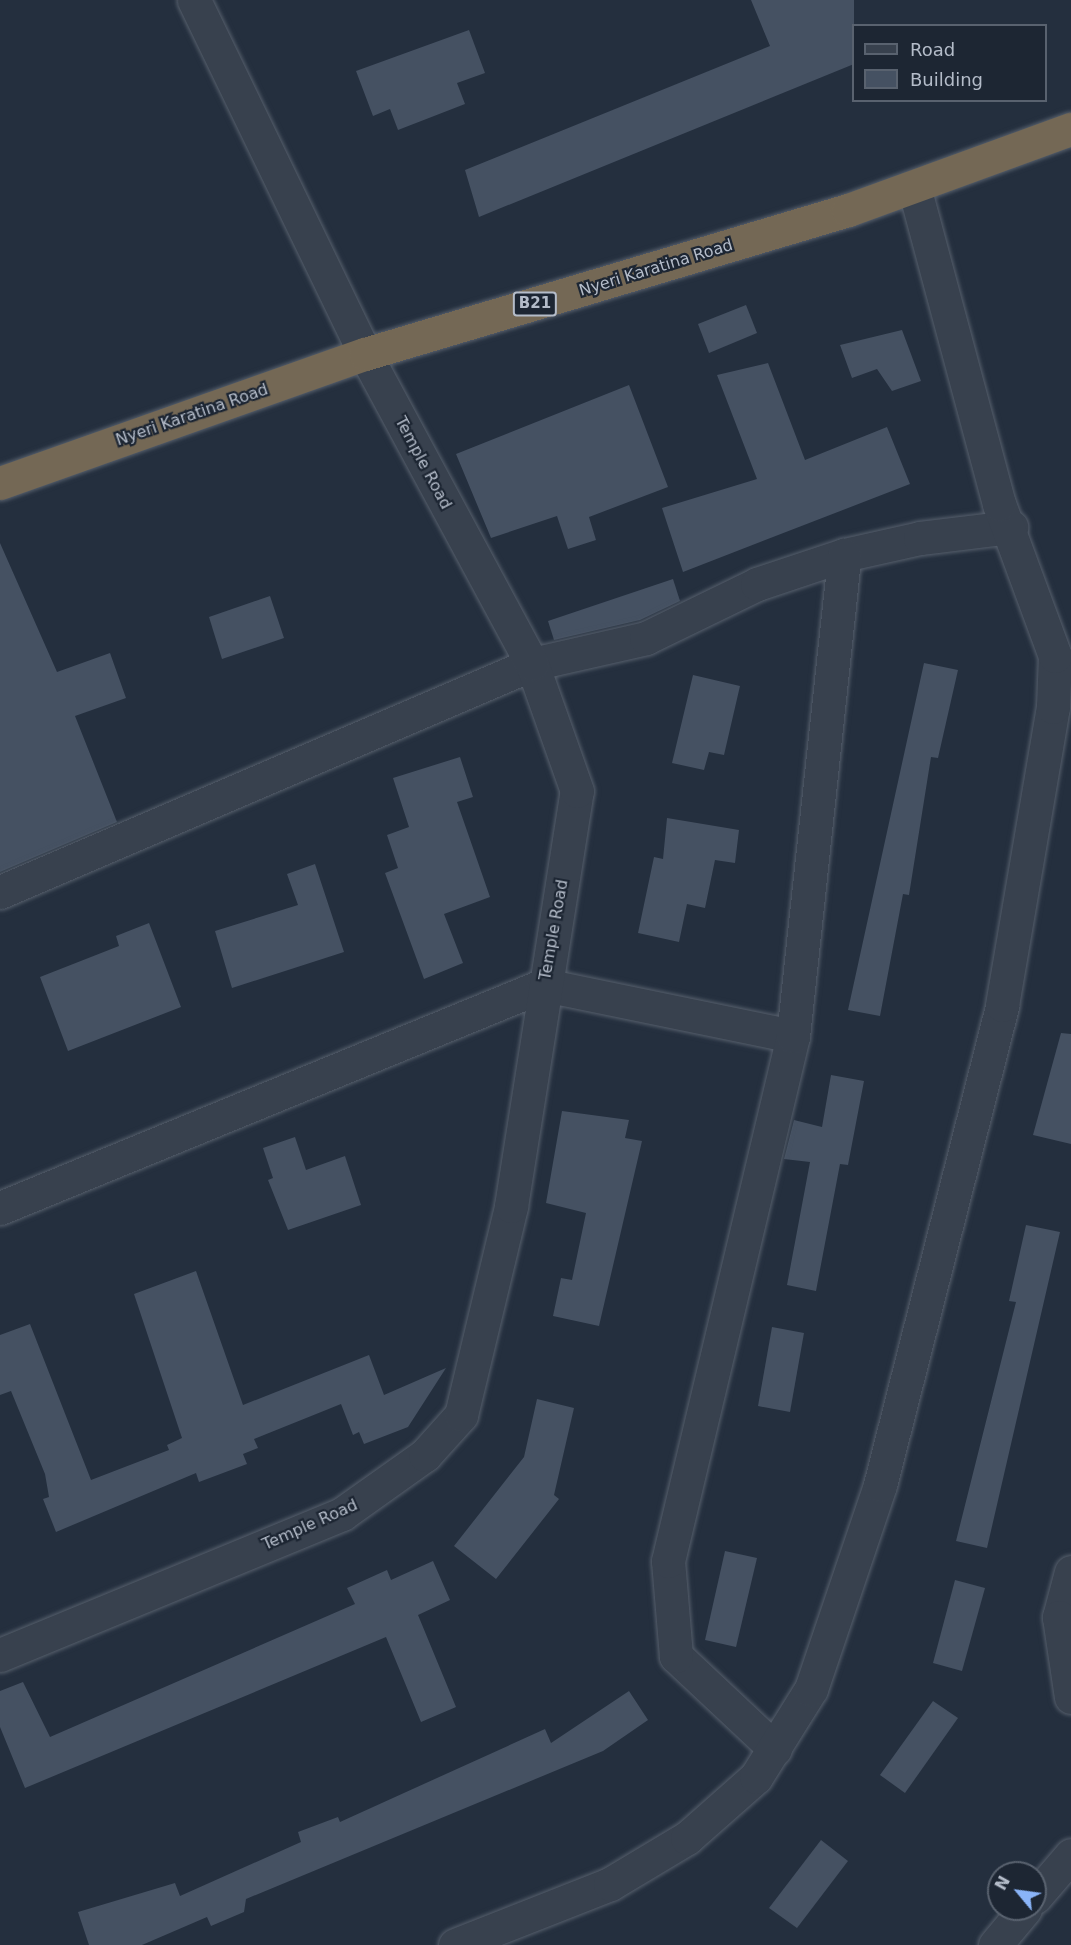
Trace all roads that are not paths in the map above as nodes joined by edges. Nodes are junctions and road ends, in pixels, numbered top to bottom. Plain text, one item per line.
1 (194, 0) edge
2 (1071, 129) edge
3 (914, 187) junction
4 (365, 354) junction
5 (0, 483) edge
6 (1011, 527) junction
7 (844, 555) junction
8 (1043, 616) junction
9 (1071, 634) edge
10 (532, 664) junction
11 (0, 892) edge
12 (544, 986) junction
13 (793, 1036) junction
14 (0, 1208) edge
15 (1071, 1572) edge
16 (0, 1655) edge
17 (1071, 1697) edge
18 (775, 1749) junction
19 (1071, 1855) edge
20 (1047, 1883) edge
21 (1015, 1921) edge
22 (455, 1945) edge
23 (994, 1945) edge

1 - 4 street, Temple Road
2 - 3 highway, Nyeri Karatina Road / B21
3 - 4 highway, Nyeri Karatina Road / B21
3 - 6 street
4 - 5 highway, Nyeri Karatina Road / B21
4 - 10 street, Temple Road
6 - 7 street
6 - 8 street
7 - 10 street
7 - 13 street
8 - 9 street
8 - 18 street
10 - 11 street
10 - 12 street, Temple Road
12 - 13 street
12 - 14 street
12 - 16 street, Temple Road
13 - 18 street
15 - 17 street
18 - 22 street
19 - 20 street
21 - 23 street

